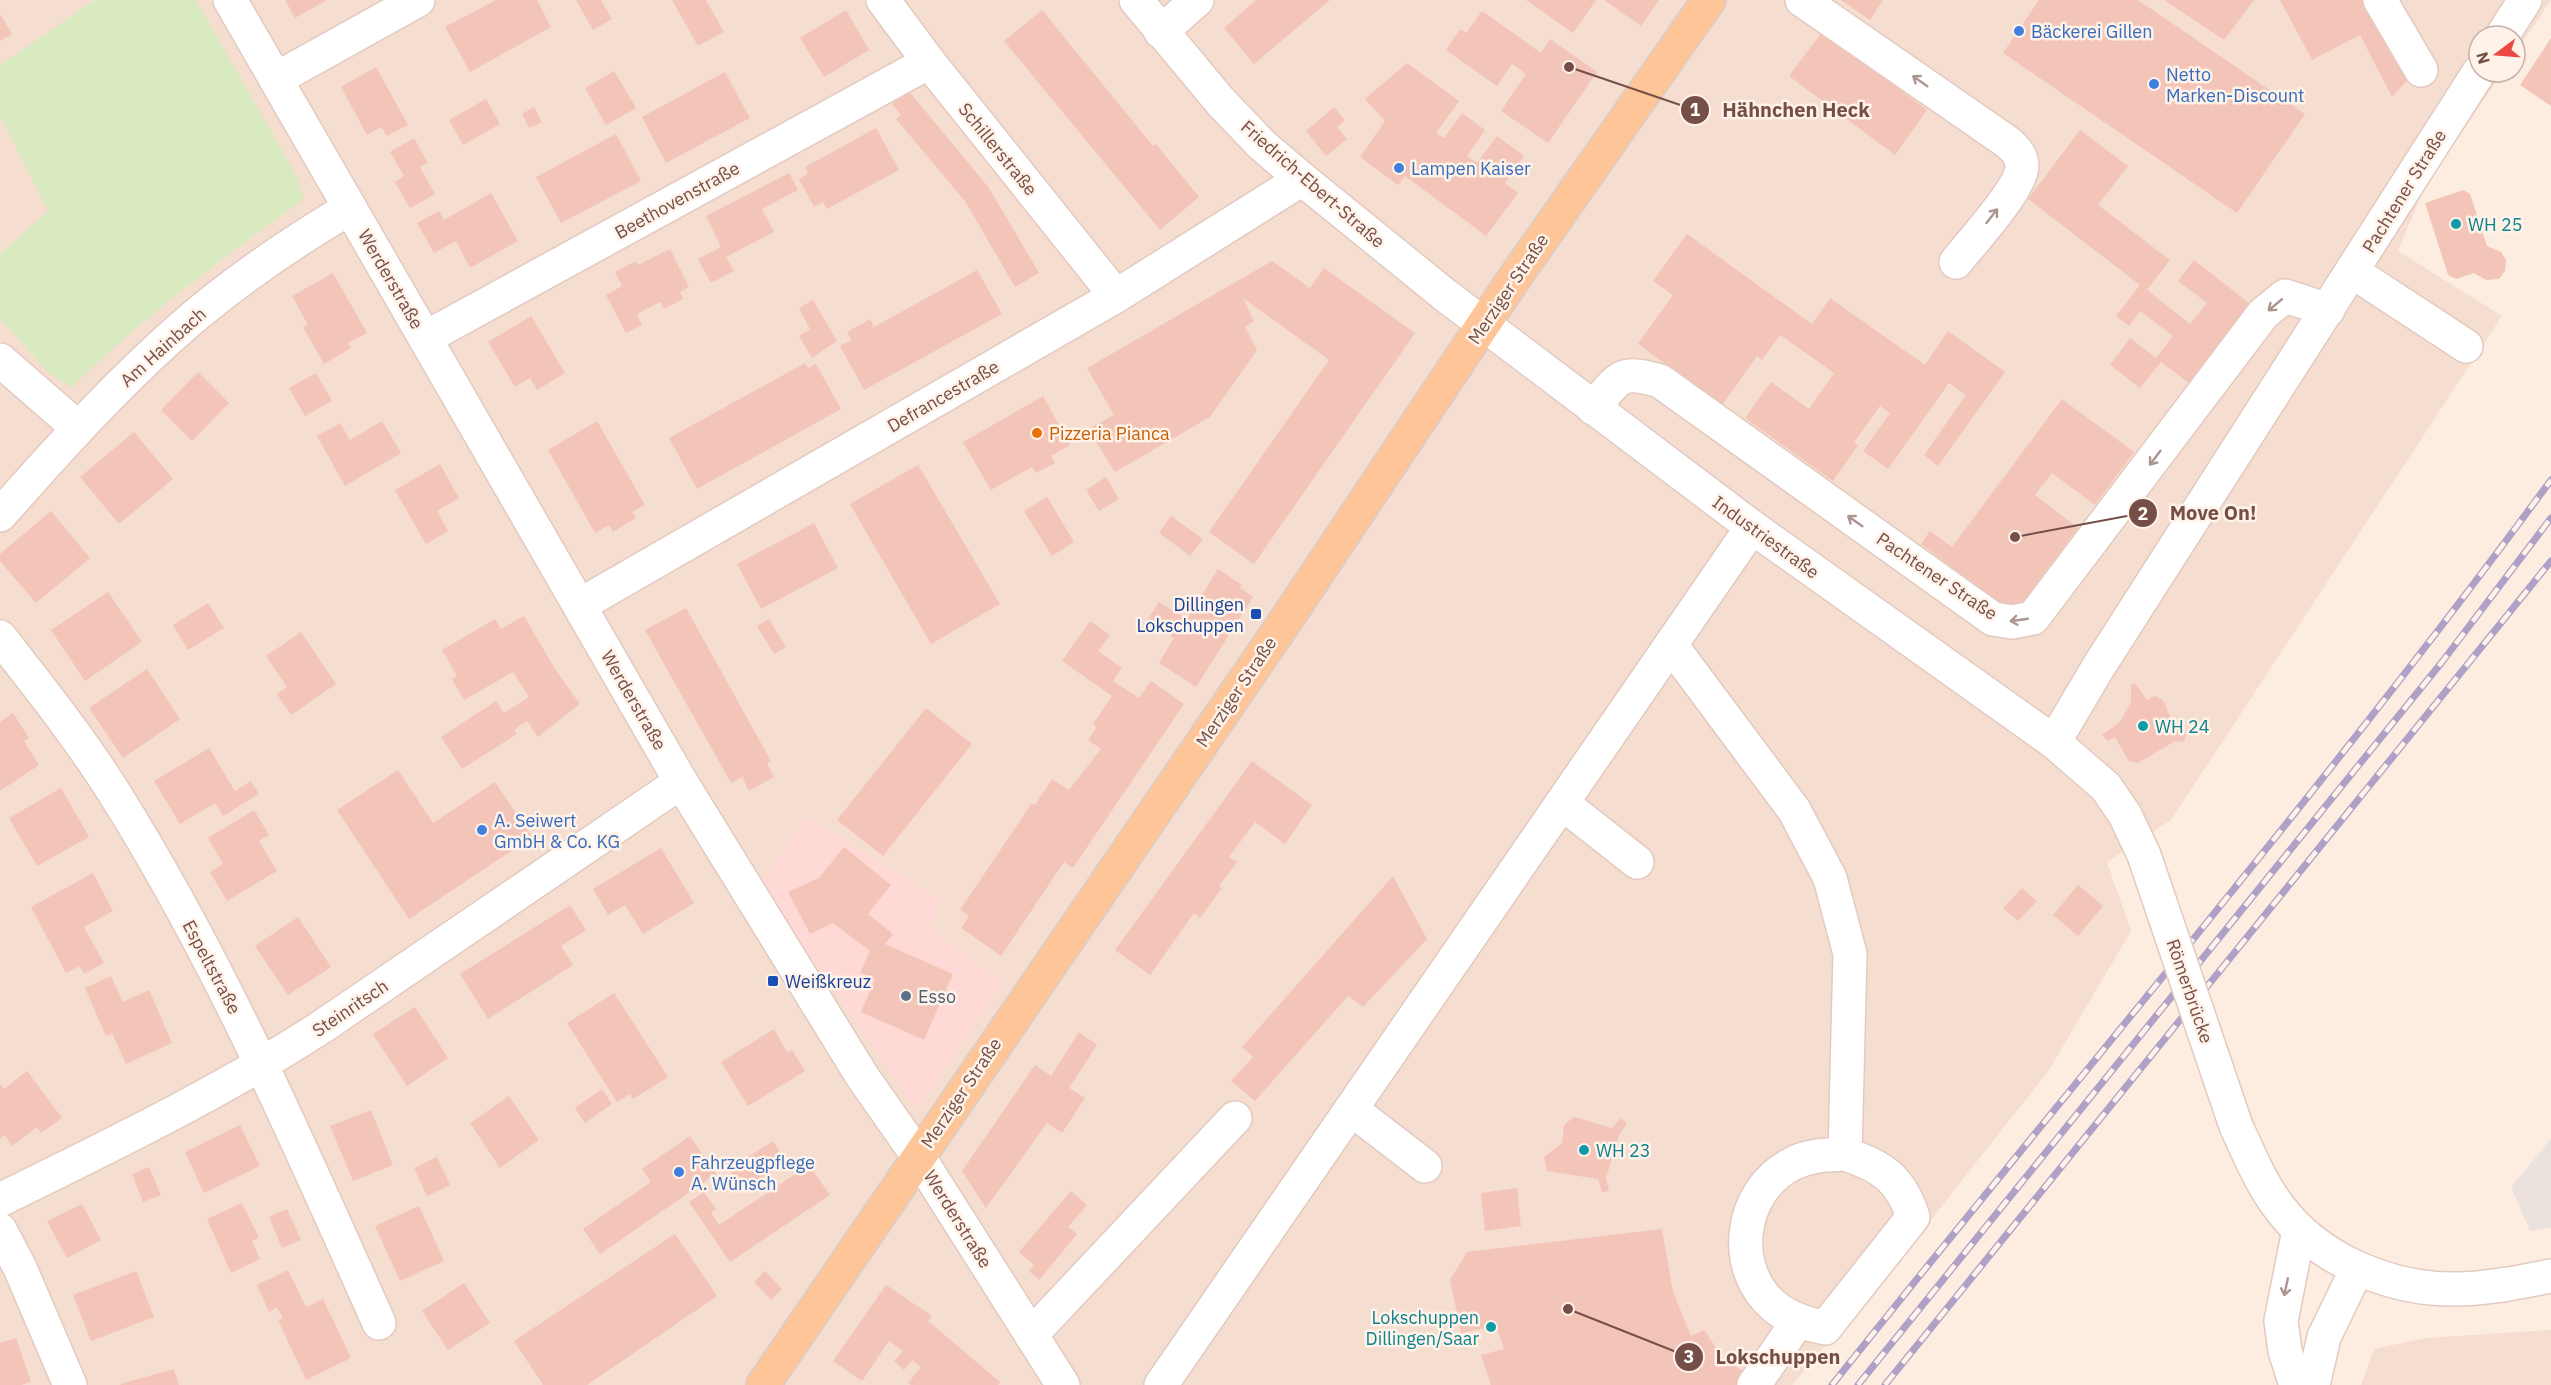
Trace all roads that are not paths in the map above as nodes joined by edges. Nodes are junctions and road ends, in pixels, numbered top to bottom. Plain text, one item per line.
1 (230, 0) edge
2 (418, 0) edge
3 (883, 0) edge
4 (1136, 0) edge
5 (1709, 0) edge
6 (1802, 0) edge
7 (2380, 0) edge
8 (2525, 0) edge
9 (1195, 2) edge
10 (2510, 24) edge
11 (1161, 32) junction
12 (928, 62) junction
13 (2421, 70) dead end
14 (276, 79) junction
15 (2471, 84) edge
16 (1302, 179) junction
17 (350, 208) junction
18 (1956, 262) dead end
19 (2353, 272) junction
20 (1116, 296) junction
21 (2328, 310) junction
22 (1484, 325) junction
23 (425, 338) junction
24 (2466, 346) dead end
25 (0, 360) edge
26 (1593, 408) junction
27 (78, 428) junction
28 (0, 515) edge
29 (1752, 527) junction
30 (580, 605) junction
31 (0, 637) edge
32 (1671, 645) junction
33 (2054, 742) junction
34 (681, 782) junction
35 (1562, 803) junction
36 (2144, 855) joint
37 (1637, 862) dead end
38 (263, 1065) junction
39 (1351, 1109) junction
40 (1235, 1118) dead end
41 (1845, 1155) junction
42 (918, 1156) junction
43 (1425, 1166) dead end
44 (0, 1200) edge
45 (0, 1230) edge
46 (2299, 1230) junction
47 (2357, 1269) junction
48 (2551, 1276) edge
49 (1798, 1322) junction
50 (379, 1323) dead end
51 (1031, 1335) junction
52 (70, 1385) edge
53 (763, 1385) edge
54 (1063, 1385) edge
55 (1161, 1385) edge
56 (1754, 1385) edge
57 (2296, 1385) edge
58 (2313, 1385) edge

1 - 14 street, Werderstraße
2 - 14 street
3 - 12 street, Schillerstraße
4 - 11 street, Friedrich-Ebert-Straße
5 - 22 main road, Merziger Straße
18 -> 6 street
7 - 13 street
8 - 10 street
9 - 11 street
11 - 16 street, Friedrich-Ebert-Straße
12 - 20 street, Schillerstraße
12 - 23 street, Beethovenstraße
14 - 17 street, Werderstraße
15 - 19 street, Pachtener Straße
16 - 20 street, Defrancestraße
16 - 22 street, Friedrich-Ebert-Straße
17 - 23 street, Werderstraße
17 - 27 street, Am Hainbach
19 - 21 street, Pachtener Straße
19 - 24 street
20 - 30 street, Defrancestraße
21 -> 26 street, Pachtener Straße
21 - 33 street, Pachtener Straße
22 - 26 street, Industriestraße
22 - 42 main road, Merziger Straße
23 - 30 street, Werderstraße
25 - 27 street
26 - 29 street, Industriestraße
27 - 28 street, Am Hainbach
29 - 32 street
29 - 33 street, Industriestraße
30 - 34 street, Werderstraße
31 - 38 street, Espeltstraße
32 - 35 street
32 - 41 street
33 - 36 street, Industriestraße
34 - 38 street, Steinritsch
34 - 42 street, Werderstraße
35 - 37 street
35 - 39 street
36 - 46 street, Römerbrücke, bridge
38 - 44 street, Steinritsch
38 - 50 street, Espeltstraße
39 - 43 street
39 - 55 street
40 - 51 street
41 - 49 street
41 - 49 street
42 - 51 street, Werderstraße
42 - 53 main road, Merziger Straße
45 - 52 street
46 - 47 street
46 -> 57 street
47 - 48 street
47 - 58 street
49 - 56 street
51 - 54 street, Werderstraße

